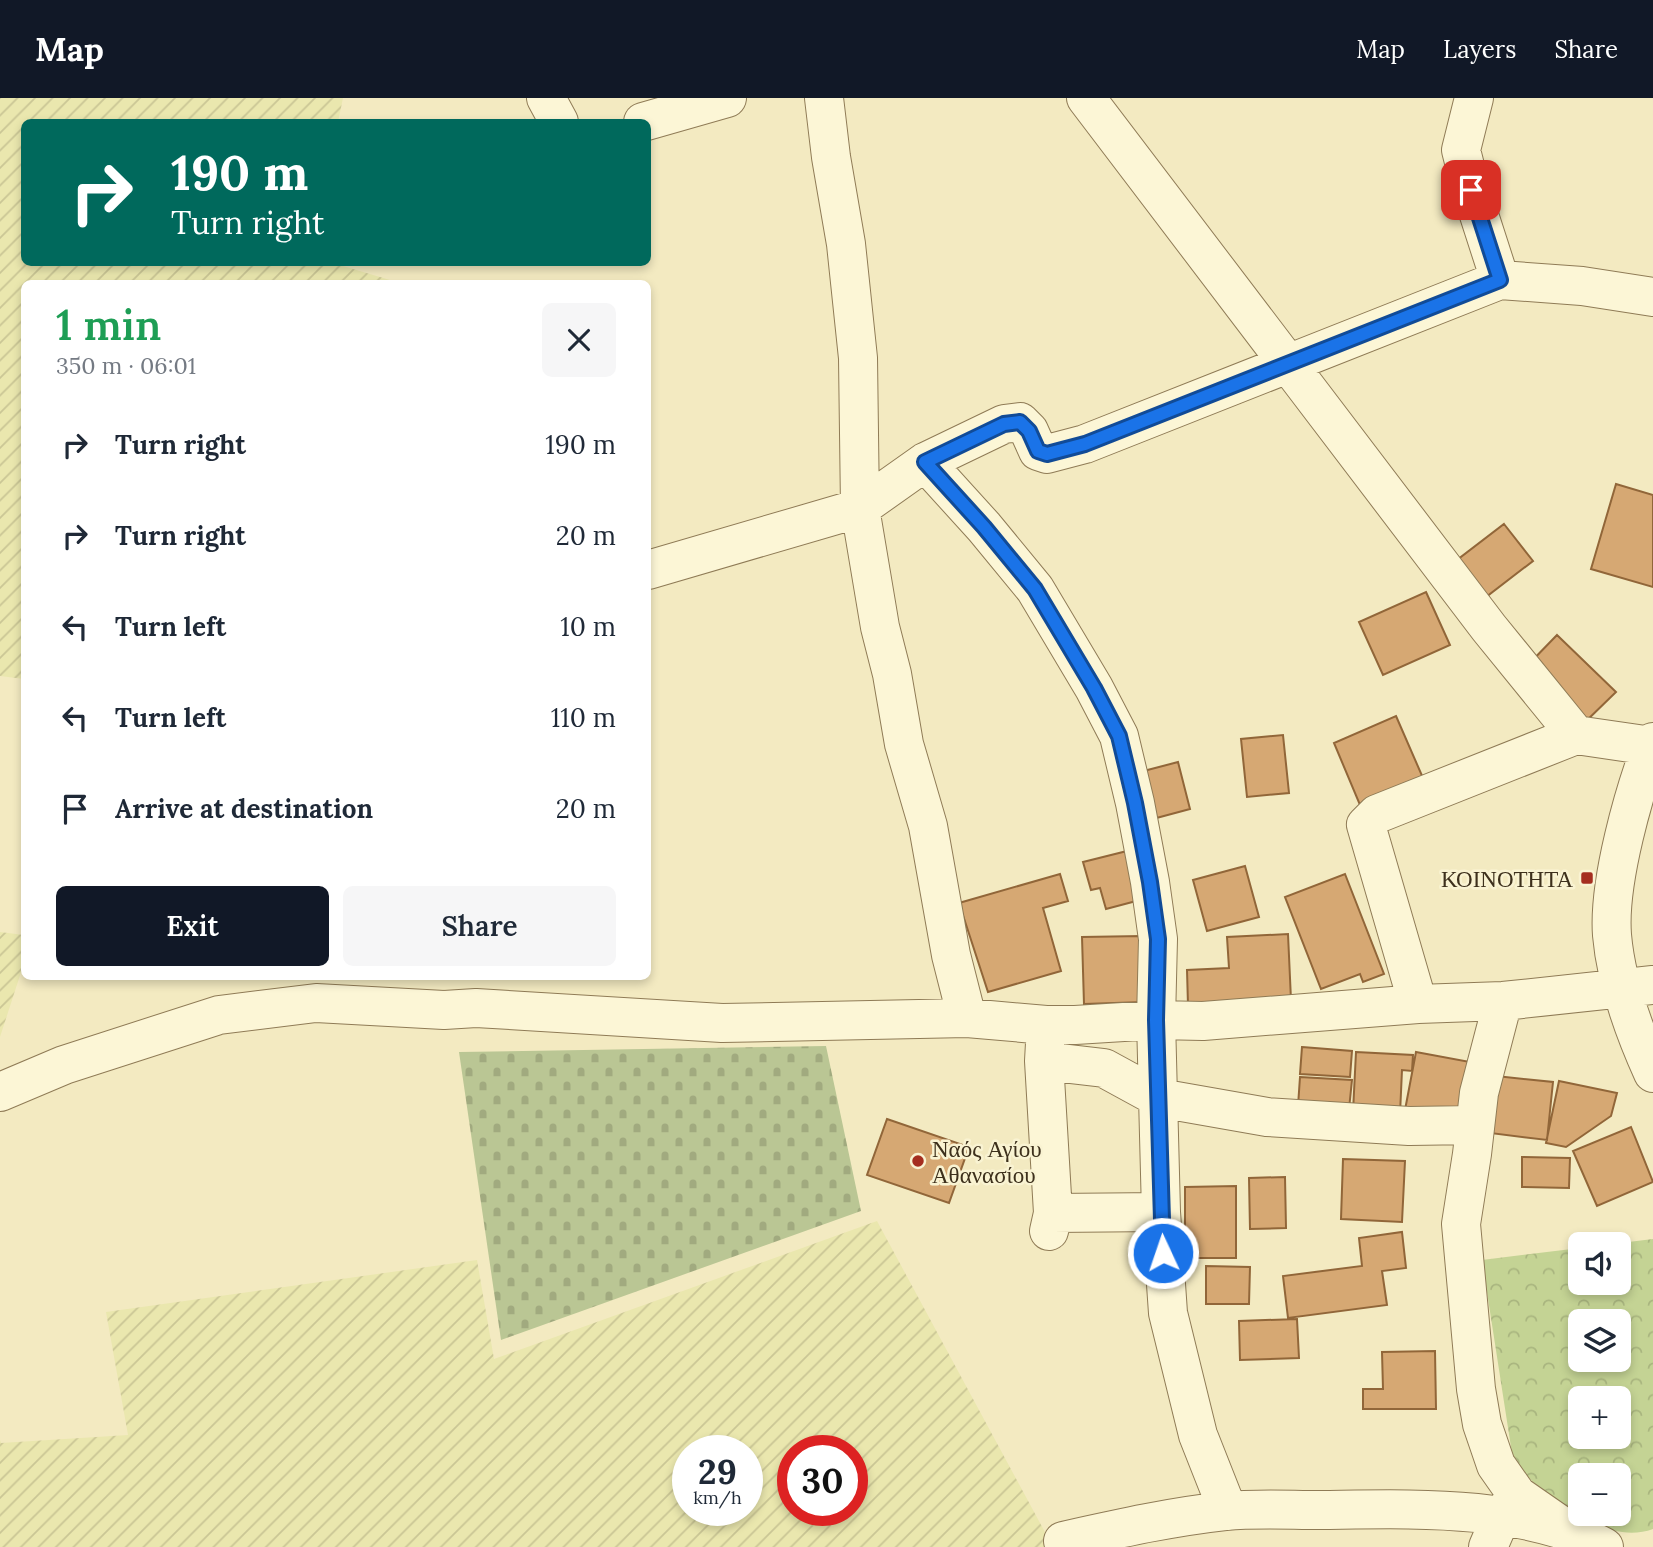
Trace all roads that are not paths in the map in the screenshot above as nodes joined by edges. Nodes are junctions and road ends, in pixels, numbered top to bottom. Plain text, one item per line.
1 (546, 98) edge
2 (727, 98) edge
3 (824, 98) edge
4 (1086, 98) edge
5 (1474, 98) edge
6 (557, 119) edge
7 (651, 120) edge
8 (1500, 280) junction
9 (1653, 297) edge
10 (1289, 363) junction
11 (925, 462) junction
12 (860, 508) junction
13 (651, 569) edge
14 (1576, 735) junction
15 (1652, 744) edge
16 (1638, 987) edge
17 (471, 992) edge
18 (1503, 1001) junction
19 (1418, 1004) junction
20 (967, 1018) junction
21 (1156, 1020) junction
22 (1045, 1043) junction
23 (1653, 1073) edge
24 (0, 1092) edge
25 (1158, 1098) junction
26 (1475, 1125) junction
27 (1161, 1212) junction
28 (1228, 1511) junction
29 (1502, 1519) edge
30 (1063, 1541) dead end
31 (1591, 1542) edge

1 - 6 street
2 - 7 street
3 - 12 street
4 - 10 street
5 - 8 street
8 - 9 street
8 - 10 street
10 - 11 street
10 - 14 street
11 - 12 street
11 - 21 street
12 - 13 street
12 - 20 street
14 - 15 street
14 - 19 street
15 - 16 street
16 - 18 street
16 - 23 street
17 - 20 street
17 - 24 street
18 - 19 street
18 - 26 street
19 - 21 street
20 - 22 street
21 - 22 street
21 - 25 street
22 - 25 street
22 - 27 street
25 - 26 street
25 - 27 street
26 - 29 street
27 - 28 street
28 - 29 street
28 - 30 street
29 - 31 street

